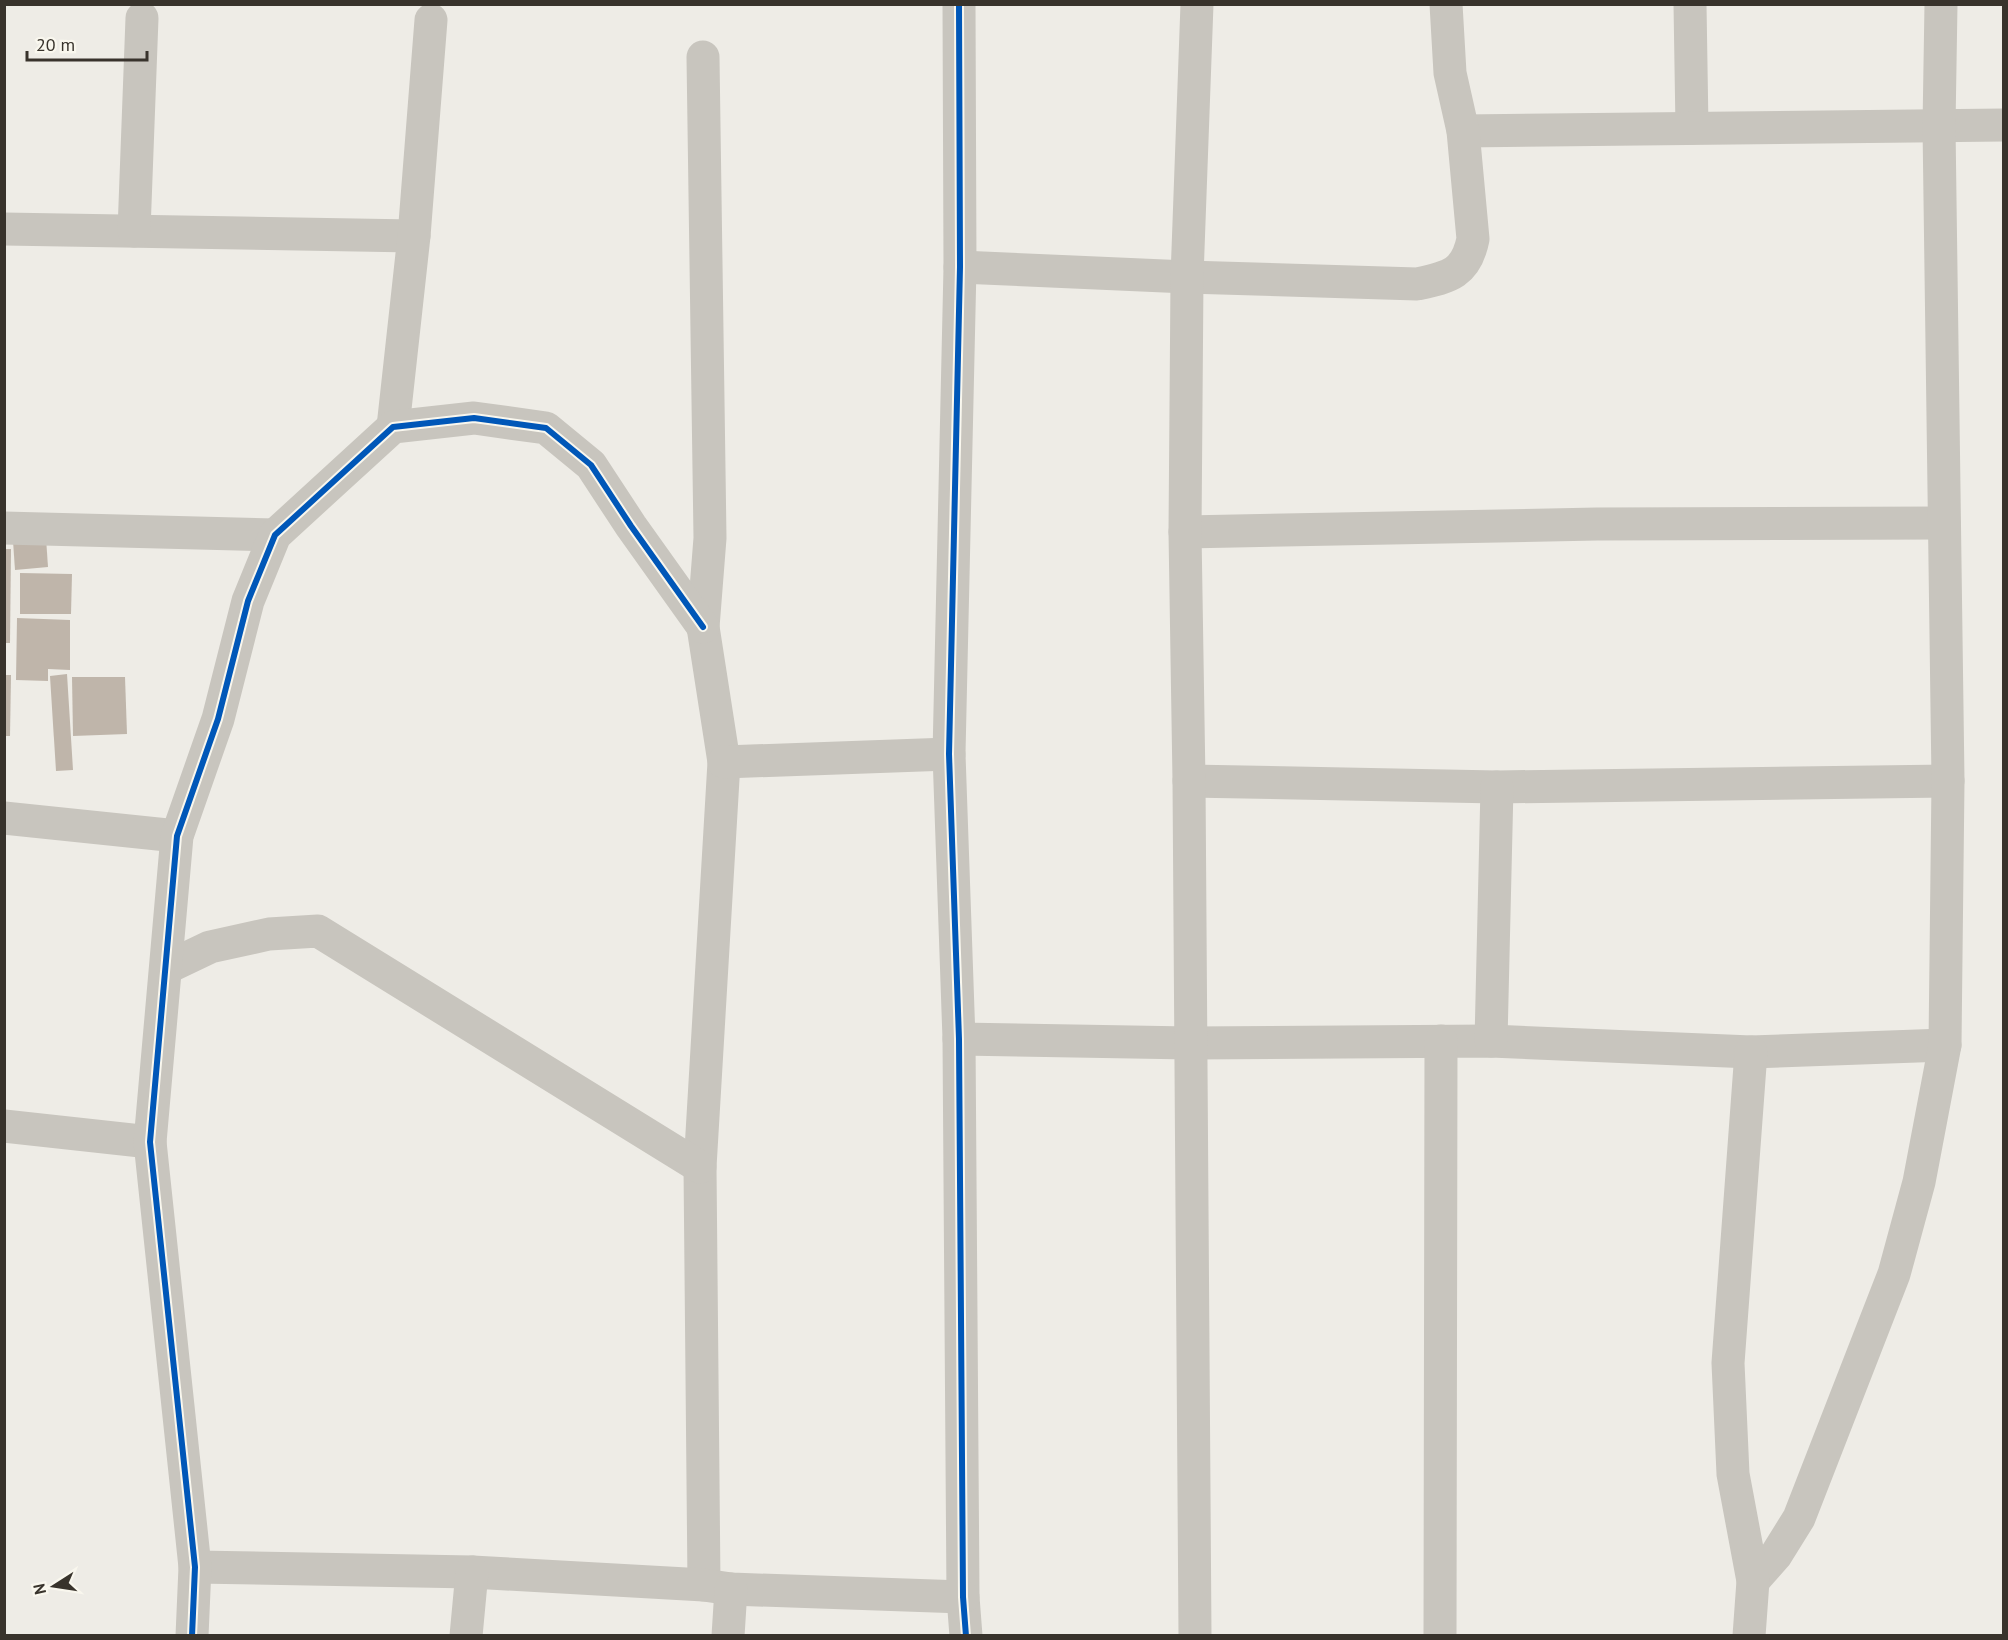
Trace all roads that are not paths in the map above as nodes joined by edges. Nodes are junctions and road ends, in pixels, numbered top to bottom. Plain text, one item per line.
1 (959, 4) edge
2 (1197, 4) edge
3 (1446, 4) edge
4 (1690, 4) edge
5 (1941, 4) edge
6 (142, 18) dead end
7 (430, 20) dead end
8 (703, 57) dead end
9 (2004, 125) edge
10 (1939, 126) junction
11 (1692, 128) junction
12 (1463, 131) junction
13 (4, 229) edge
14 (134, 231) junction
15 (414, 236) junction
16 (960, 267) junction
17 (1187, 277) junction
18 (393, 427) junction
19 (1944, 523) junction
20 (4, 528) edge
21 (1185, 532) junction
22 (275, 535) junction
23 (703, 627) junction
24 (949, 754) junction
25 (724, 762) junction
26 (1189, 781) junction
27 (1948, 781) junction
28 (1497, 787) junction
29 (4, 818) edge
30 (177, 836) junction
31 (166, 968) junction
32 (959, 1039) junction
33 (1441, 1041) junction
34 (1491, 1041) junction
35 (1190, 1043) junction
36 (1945, 1045) junction
37 (1751, 1052) junction
38 (4, 1126) edge
39 (150, 1142) junction
40 (700, 1167) junction
41 (195, 1567) junction
42 (472, 1572) junction
43 (1753, 1581) junction
44 (717, 1587) junction
45 (963, 1596) junction
46 (192, 1635) edge
47 (466, 1635) edge
48 (728, 1635) edge
49 (966, 1635) edge
50 (1195, 1635) edge
51 (1440, 1635) edge
52 (1749, 1635) edge

1 - 16 street
2 - 17 street
3 - 12 street
4 - 11 street
5 - 10 street
6 - 14 street
7 - 15 street
8 - 23 street
9 - 10 street
10 - 11 street
10 - 19 street
11 - 12 street
12 - 17 street
13 - 14 street
14 - 15 street
15 - 18 street
16 - 17 street
16 - 24 street
17 - 21 street
18 - 22 street
18 - 23 street
19 - 21 street
19 - 27 street
20 - 22 street
21 - 26 street
22 - 30 street
23 - 25 street
24 - 25 street
24 - 32 street
25 - 40 street
26 - 28 street
26 - 35 street
27 - 28 street
27 - 36 street
28 - 34 street
29 - 30 street
30 - 31 street
31 - 39 street
31 - 40 street
32 - 35 street
32 - 45 street
33 - 34 street
33 - 35 street
33 - 51 street
34 - 37 street
35 - 50 street
36 - 37 street
36 - 43 street
37 - 43 street
38 - 39 street
39 - 41 street
40 - 44 street
41 - 42 street
41 - 46 street
42 - 44 street
42 - 47 street
43 - 52 street
44 - 45 street
44 - 48 street
45 - 49 street

